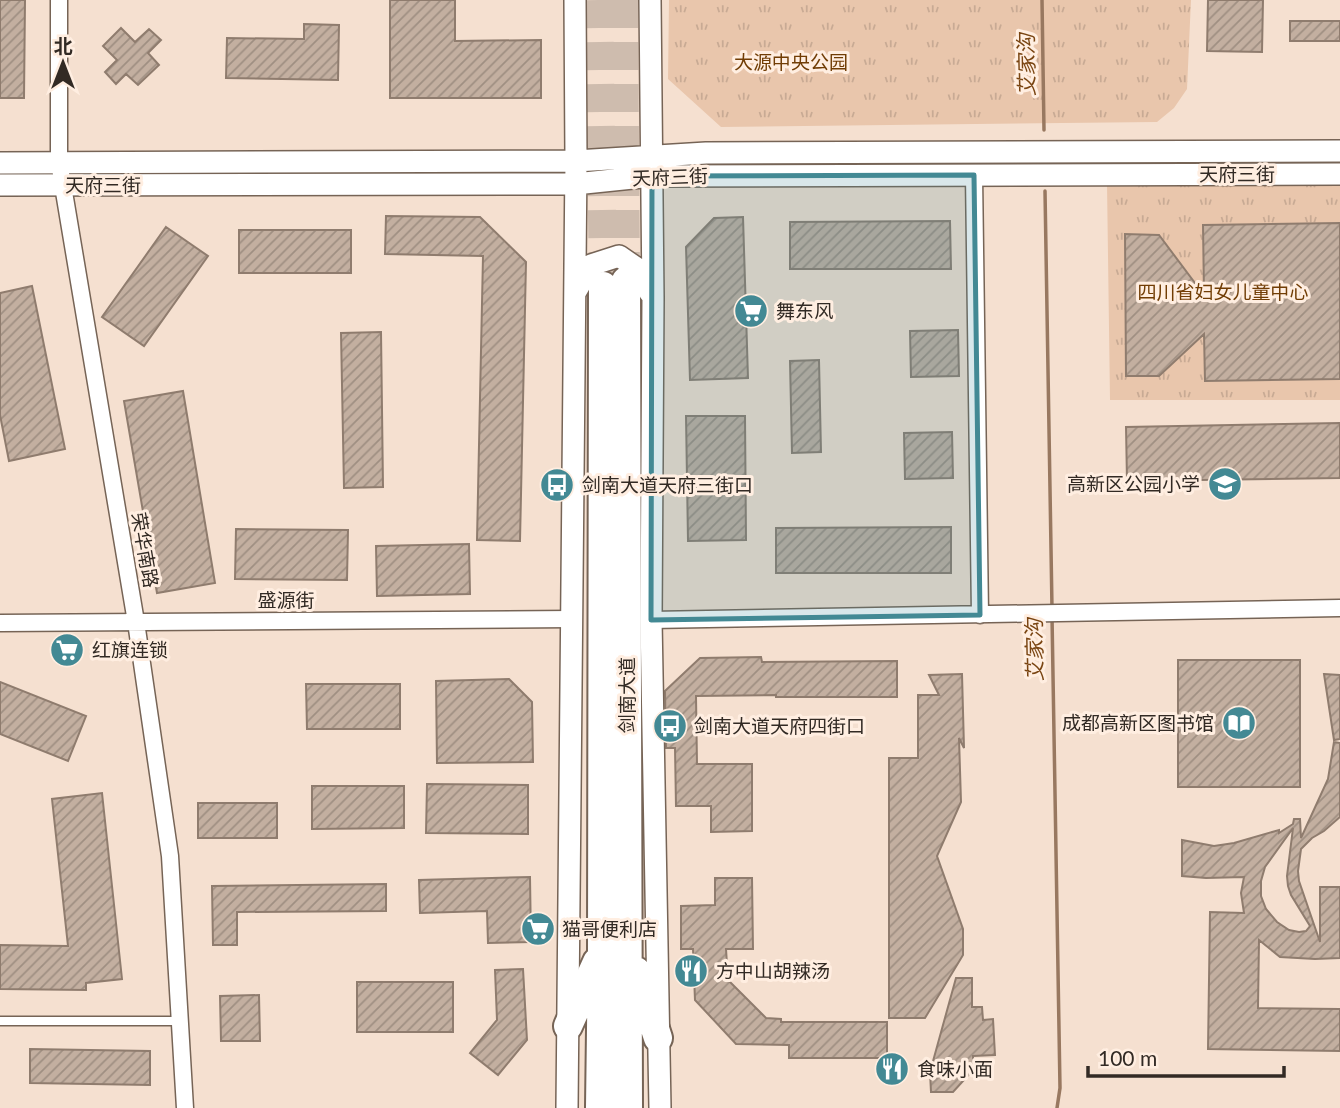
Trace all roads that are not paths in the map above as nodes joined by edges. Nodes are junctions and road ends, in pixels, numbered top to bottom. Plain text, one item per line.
1 (59, 0) edge
2 (575, 0) edge
3 (650, 0) edge
4 (1340, 151) edge
5 (576, 161) junction
6 (59, 162) junction
7 (0, 163) edge
8 (651, 165) junction
9 (1340, 174) edge
10 (974, 175) junction
11 (575, 184) junction
12 (0, 185) edge
13 (61, 185) junction
14 (615, 283) tunnel mouth
15 (575, 294) junction
16 (653, 298) junction
17 (1340, 608) edge
18 (980, 615) junction
19 (572, 619) junction
20 (651, 620) junction
21 (136, 622) junction
22 (0, 623) edge
23 (615, 949) junction
24 (180, 1020) junction
25 (0, 1021) edge
26 (568, 1026) junction
27 (658, 1038) junction
28 (185, 1108) edge
29 (567, 1108) edge
30 (600, 1108) edge
31 (628, 1108) edge
32 (660, 1108) edge

1 - 6 street, 荣华南路
2 - 5 street
3 - 8 street
4 - 8 street, 天府三街
5 - 6 street, 天府三街
5 - 8 street, 天府三街
5 - 11 street
6 - 7 street, 天府三街
6 - 13 street, 荣华南路
8 - 10 street, 天府三街
8 - 11 street, 天府三街
8 - 16 street
9 - 10 street, 天府三街
10 - 18 street
11 - 13 street, 天府三街
11 - 15 street
12 - 13 street, 天府三街
13 - 21 street, 荣华南路
14 - 23 highway, 剑南大道
15 - 16 street
15 - 19 street
16 - 20 street
17 - 18 street
18 - 20 street
19 - 21 street, 盛源街
19 - 26 street
20 - 27 street
21 - 22 street, 盛源街
21 - 24 street, 荣华南路
23 - 26 highway
23 - 27 highway
23 - 30 highway, 剑南大道
23 - 31 highway, 剑南大道
24 - 25 lane
24 - 28 street, 荣华南路
26 - 29 street
27 - 32 street

